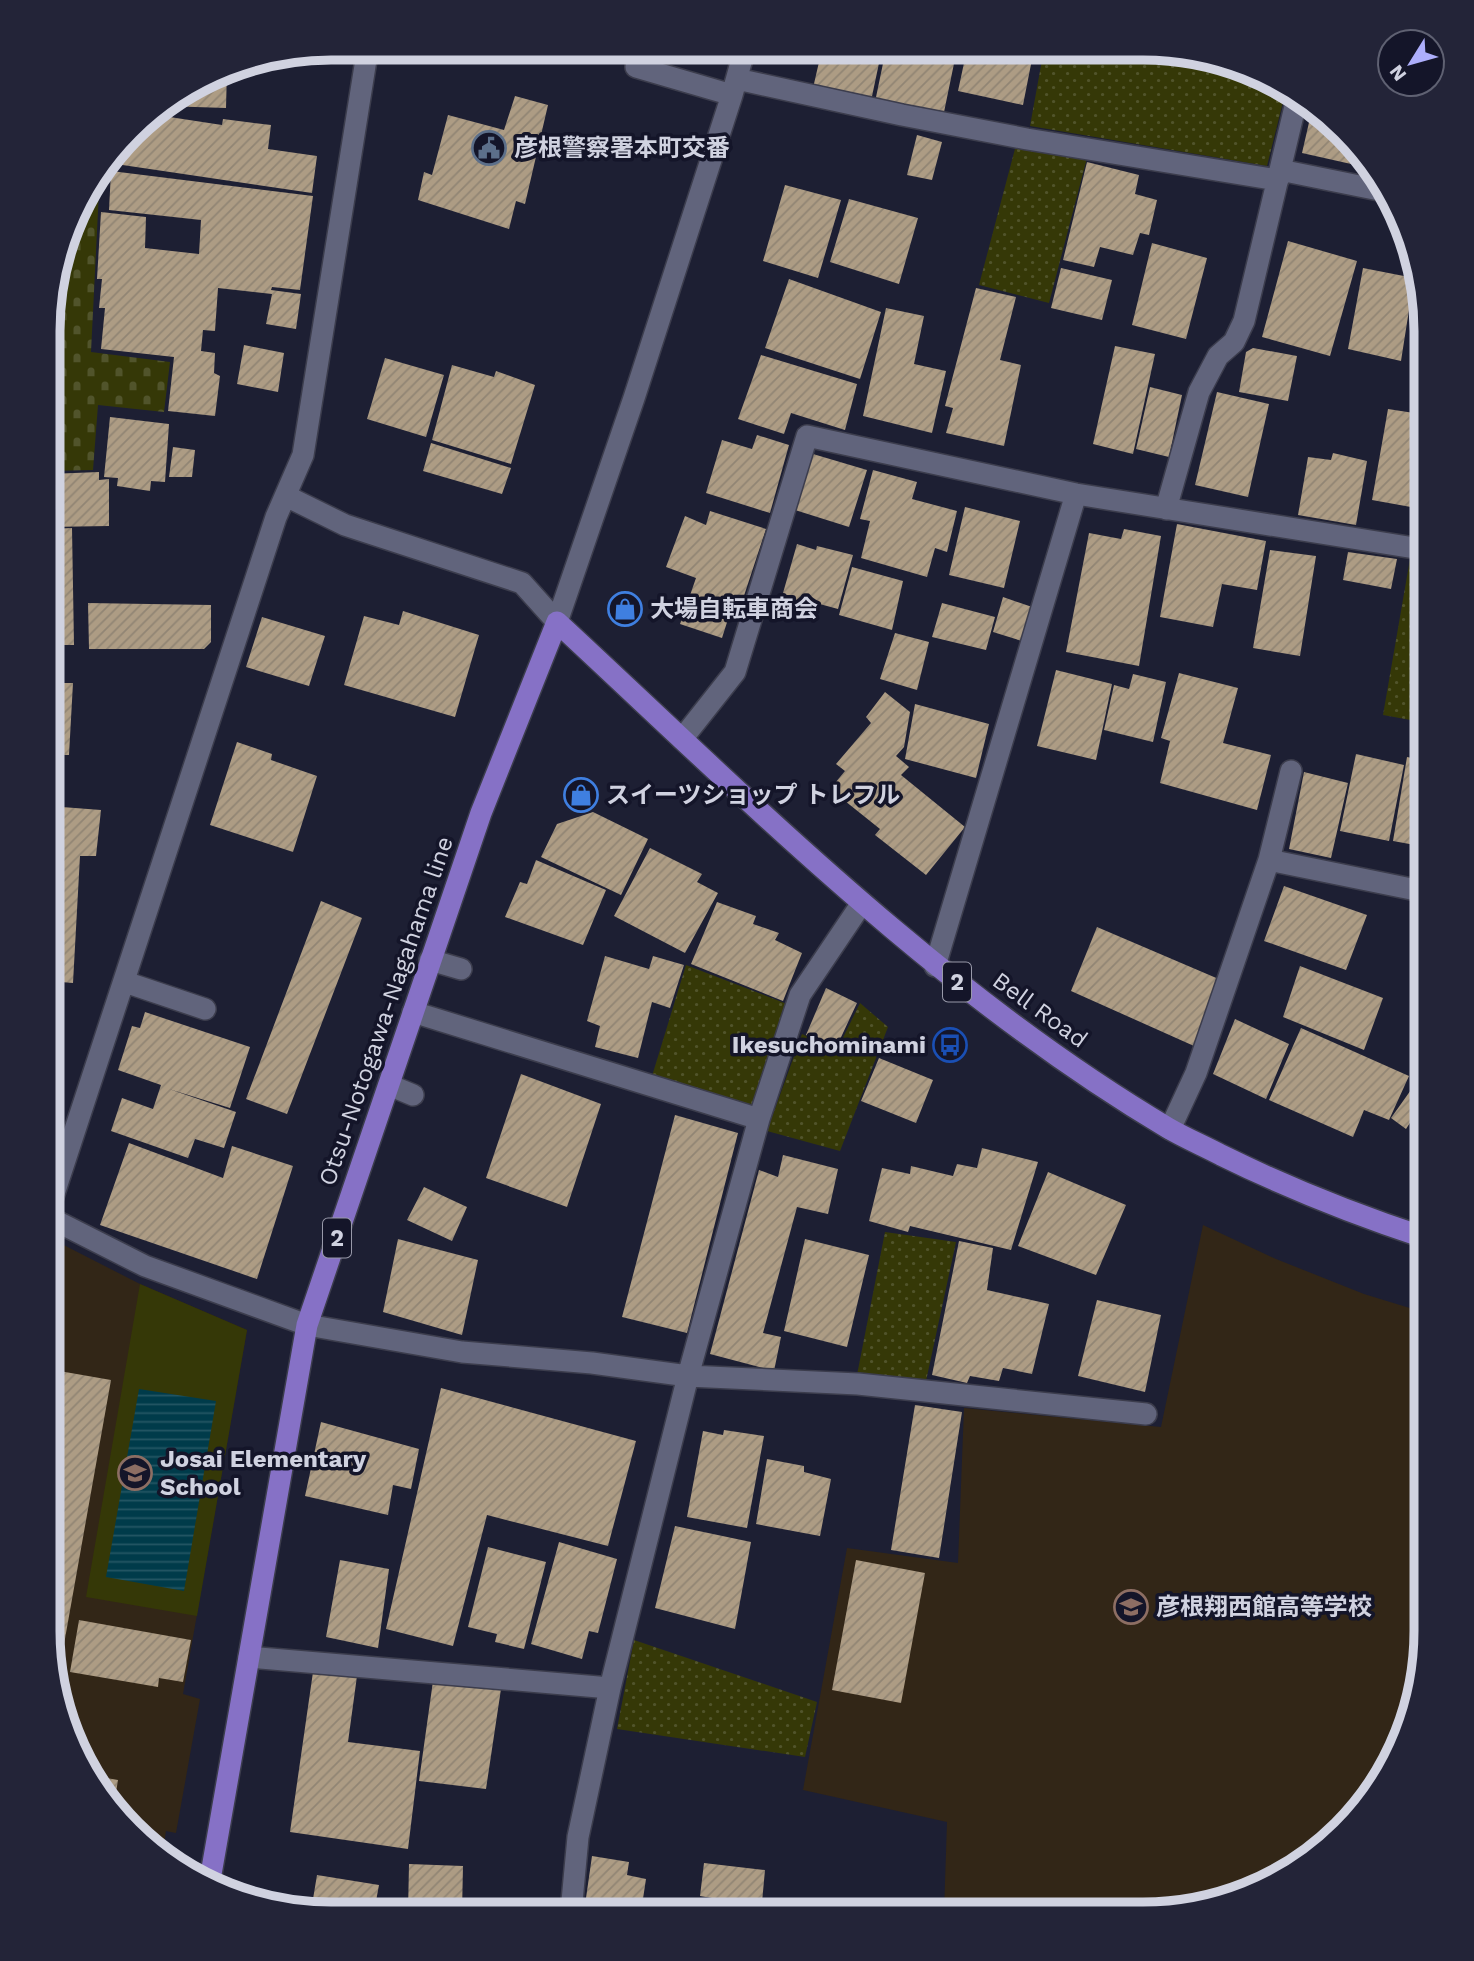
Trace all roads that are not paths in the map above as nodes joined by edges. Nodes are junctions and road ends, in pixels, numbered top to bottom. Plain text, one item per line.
1 (366, 60) edge
2 (742, 60) edge
3 (636, 67) dead end
4 (735, 87) junction
5 (1295, 106) edge
6 (1279, 175) junction
7 (1375, 190) edge
8 (1076, 494) junction
9 (286, 496) junction
10 (1166, 509) junction
11 (1414, 548) edge
12 (557, 622) junction
13 (682, 739) junction
14 (1291, 771) dead end
15 (1269, 860) junction
16 (1414, 890) edge
17 (862, 903) junction
18 (430, 960) junction
19 (935, 966) junction
20 (461, 969) dead end
21 (125, 982) junction
22 (205, 1009) dead end
23 (413, 1012) junction
24 (389, 1085) junction
25 (414, 1095) dead end
26 (759, 1119) junction
27 (1170, 1129) junction
28 (60, 1176) edge
29 (60, 1223) edge
30 (1414, 1234) edge
31 (307, 1325) junction
32 (688, 1376) junction
33 (1146, 1414) dead end
34 (249, 1657) junction
35 (610, 1688) junction
36 (210, 1874) edge
37 (569, 1902) edge

1 - 9 street
2 - 4 street
3 - 4 street
4 - 6 street
4 - 12 street
5 - 6 street
6 - 7 street
6 - 10 street
8 - 10 street
8 - 13 street
8 - 19 street
9 - 12 street
9 - 21 street
10 - 11 street
12 - 13 main road, Bell Road / 2
12 - 18 main road, Otsu-Notogawa-Nagahama line / 2
13 - 17 main road, Bell Road / 2
14 - 15 street
15 - 16 street
15 - 27 street
17 - 19 main road, Bell Road / 2
17 - 26 street
18 - 20 street
18 - 23 main road, Otsu-Notogawa-Nagahama line / 2
19 - 27 main road, Bell Road / 2
21 - 22 street
21 - 28 street
23 - 24 main road, Otsu-Notogawa-Nagahama line / 2
23 - 26 street
24 - 25 street
24 - 31 main road, Otsu-Notogawa-Nagahama line / 2
26 - 32 street
27 - 30 main road, Bell Road / 2
29 - 31 street
31 - 32 street
31 - 34 main road, Otsu-Notogawa-Nagahama line / 2
32 - 33 street
32 - 35 street
34 - 35 street
34 - 36 main road, Otsu-Notogawa-Nagahama line / 2
35 - 37 street

